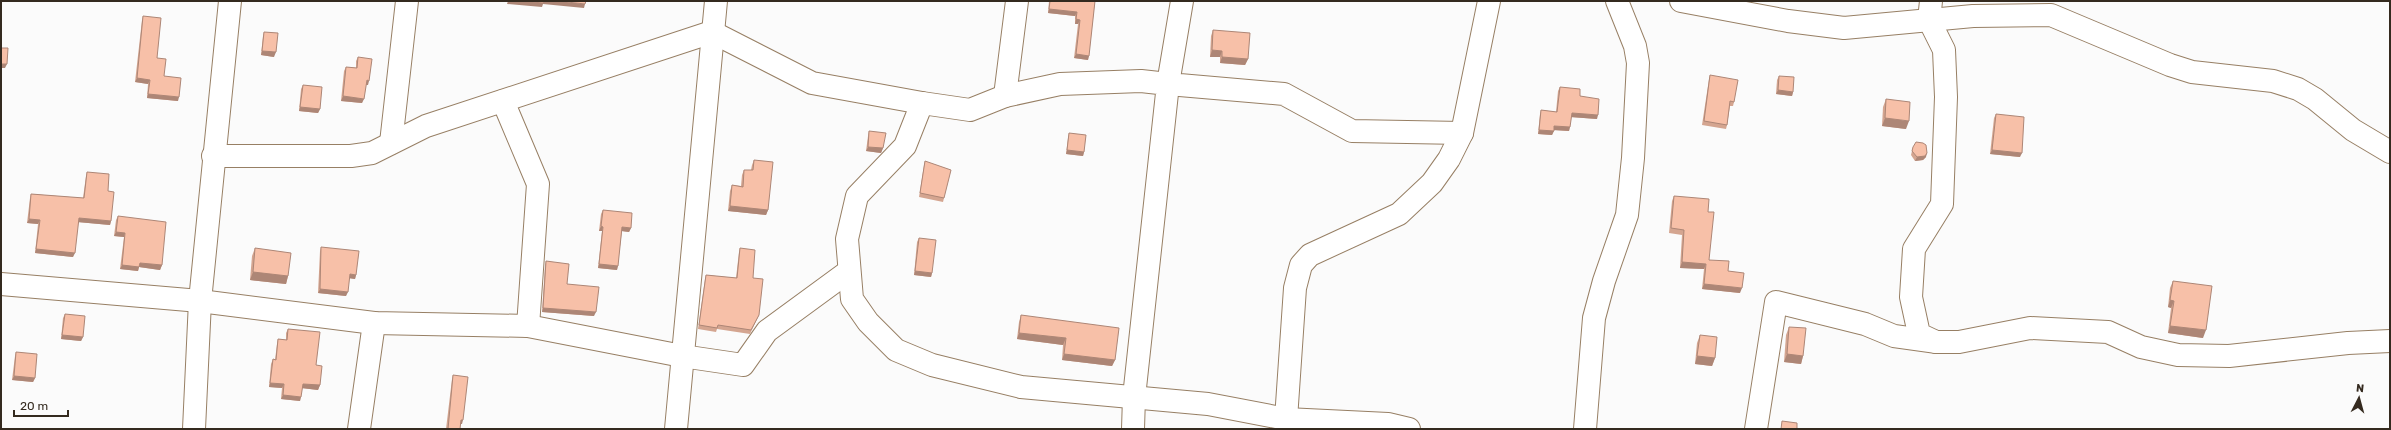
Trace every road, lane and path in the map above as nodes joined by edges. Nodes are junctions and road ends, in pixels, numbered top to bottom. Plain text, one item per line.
1 (230, 1) edge
2 (406, 1) edge
3 (716, 1) edge
4 (1018, 1) edge
5 (1182, 1) edge
6 (1489, 1) edge
7 (1617, 1) edge
8 (1681, 1) edge
9 (1930, 10) edge
10 (712, 32) junction
11 (1168, 84) junction
12 (1005, 96) junction
13 (503, 101) junction
14 (922, 103) junction
15 (1462, 133) junction
16 (391, 143) junction
17 (2390, 152) edge
18 (213, 156) junction
19 (849, 271) junction
20 (1, 284) edge
21 (200, 301) junction
22 (374, 323) junction
23 (528, 326) junction
24 (2390, 341) edge
25 (1937, 342) junction
26 (682, 356) junction
27 (1134, 397) junction
28 (1286, 419) junction
29 (194, 429) edge
30 (359, 429) edge
31 (676, 429) edge
32 (1133, 429) edge
33 (1409, 429) edge
34 (1585, 429) edge
35 (1756, 429) edge

1 - 18 street
2 - 16 street
3 - 10 street
4 - 12 street
5 - 11 street
6 - 15 street
7 - 34 street
8 - 9 street
9 - 17 street
9 - 25 street
10 - 13 street
10 - 14 street
10 - 26 street
11 - 12 street
11 - 15 street
11 - 27 street
12 - 14 street
13 - 16 street
13 - 23 street
14 - 19 street
15 - 28 street
16 - 18 street
18 - 21 street
19 - 26 street
19 - 27 street
20 - 21 street
21 - 22 street
21 - 29 street
22 - 23 street
22 - 30 street
23 - 26 street
24 - 25 street
25 - 35 street
26 - 31 street
27 - 28 street
27 - 32 street
28 - 33 street

